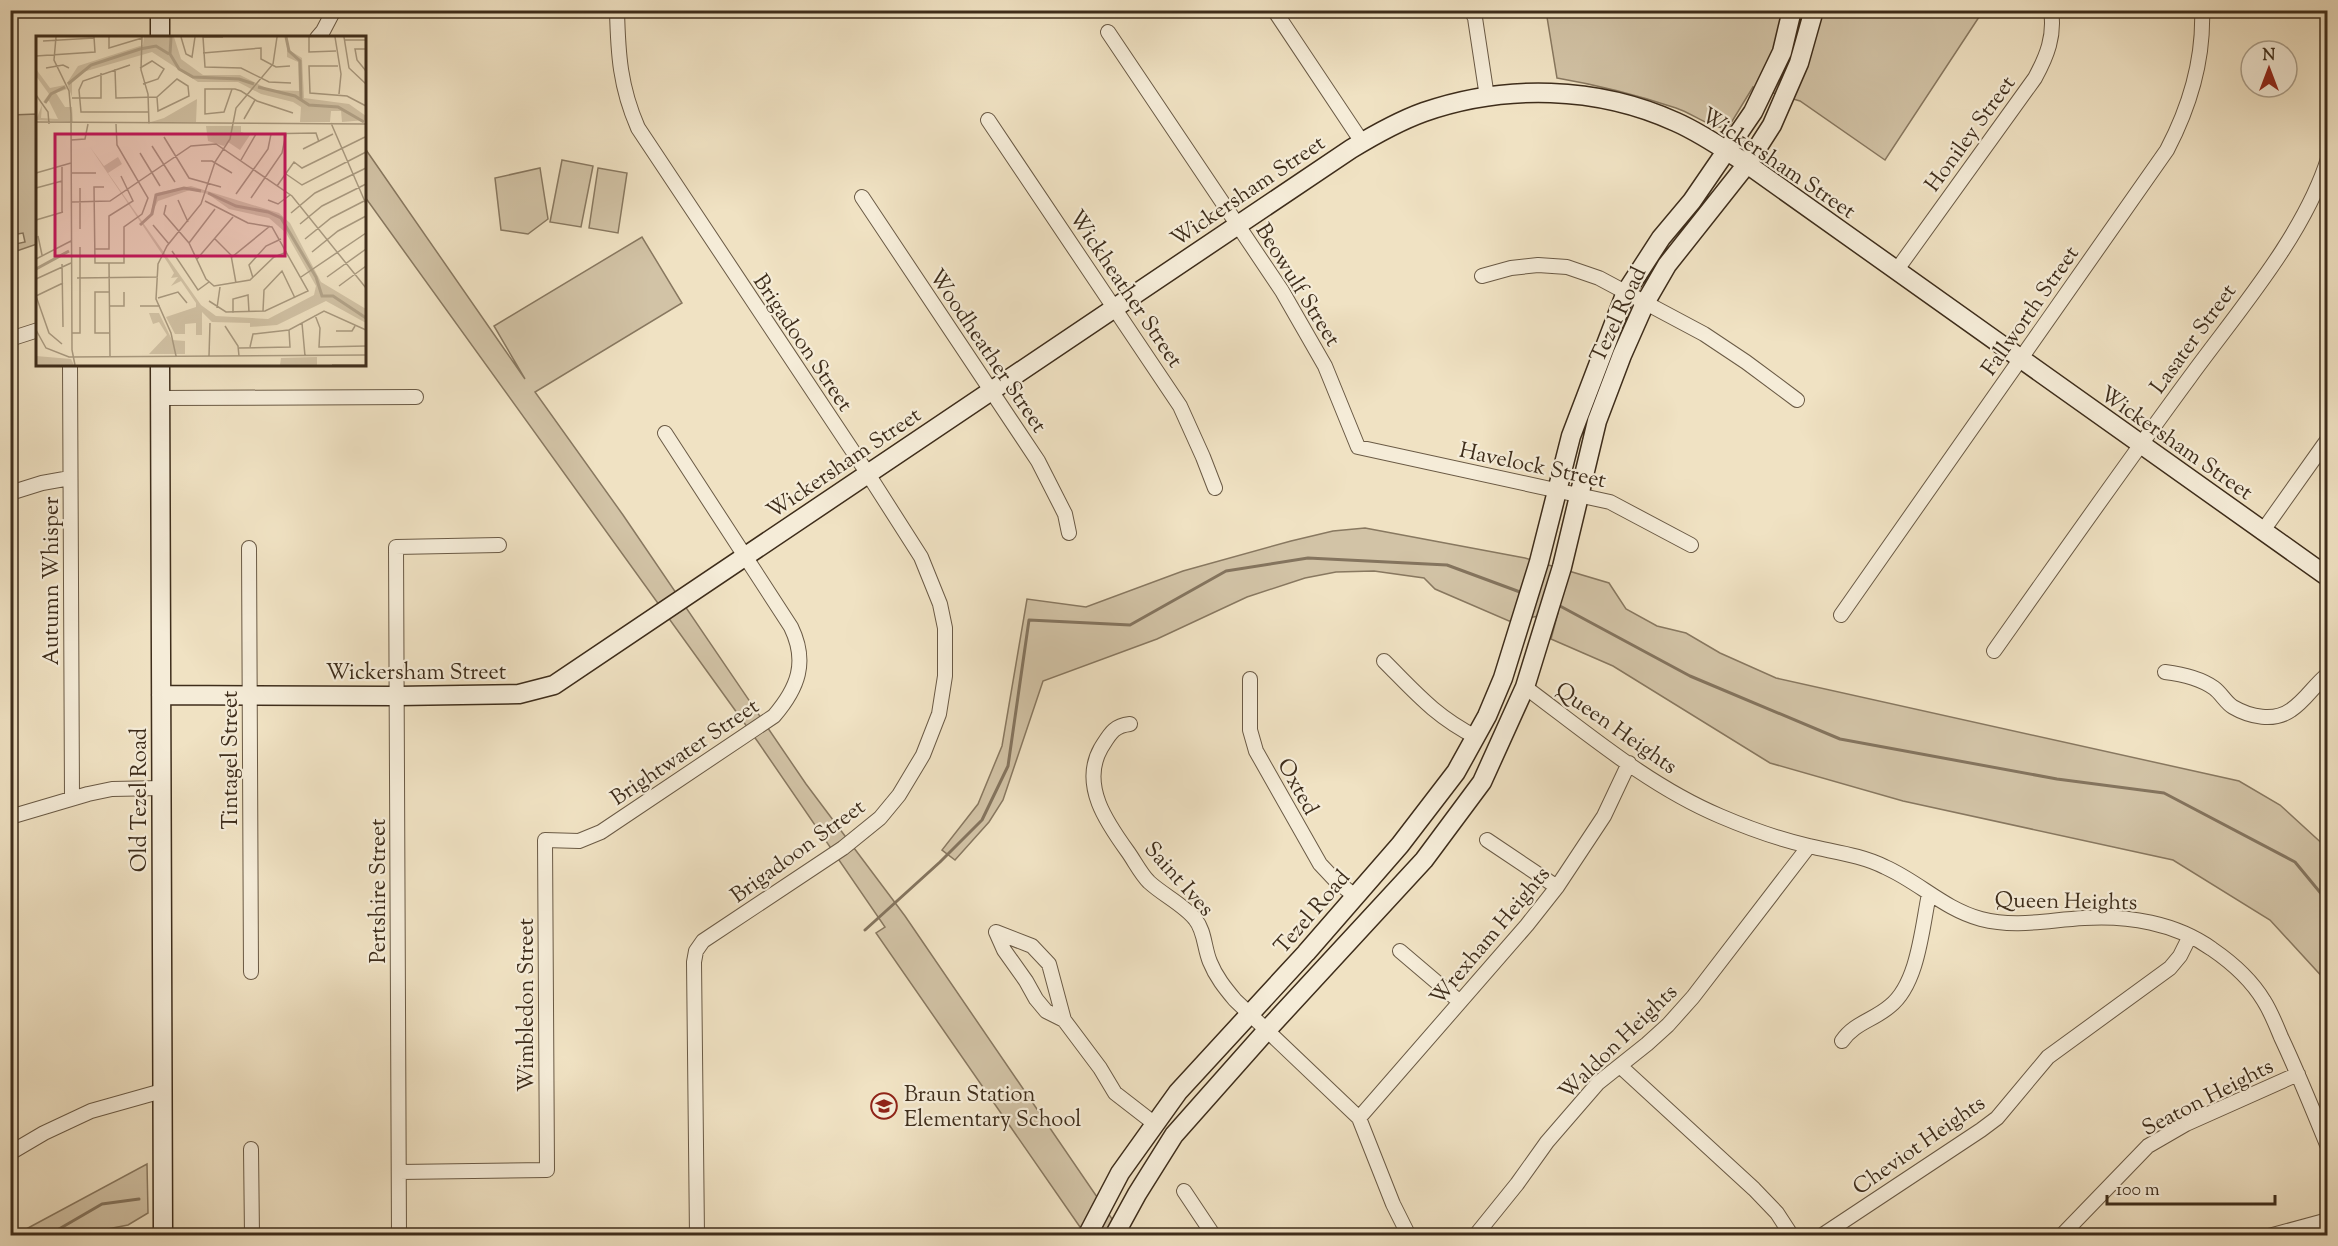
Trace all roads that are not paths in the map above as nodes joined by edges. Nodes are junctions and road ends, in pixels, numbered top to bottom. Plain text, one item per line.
1 (160, 10) edge
2 (334, 10) edge
3 (617, 10) edge
4 (1274, 10) edge
5 (1471, 10) edge
6 (1792, 10) edge
7 (1815, 10) edge
8 (2050, 10) edge
9 (2202, 10) edge
10 (1108, 32) dead end
11 (160, 36) edge
12 (319, 36) edge
13 (1487, 97) junction
14 (988, 120) dead end
15 (1362, 142) junction
16 (1728, 152) junction
17 (2328, 159) edge
18 (1747, 164) junction
19 (862, 197) dead end
20 (1238, 224) junction
21 (1896, 271) junction
22 (1482, 276) dead end
23 (1626, 292) junction
24 (1645, 303) junction
25 (1115, 308) junction
26 (36, 331) edge
27 (10, 339) edge
28 (2019, 360) junction
29 (70, 366) edge
30 (160, 366) edge
31 (992, 390) junction
32 (416, 397) dead end
33 (160, 398) junction
34 (1797, 400) dead end
35 (665, 433) dead end
36 (2328, 439) edge
37 (2140, 445) junction
38 (1358, 447) joint
39 (868, 474) junction
40 (70, 478) junction
41 (1215, 488) dead end
42 (1556, 492) junction
43 (10, 493) edge
44 (1578, 497) junction
45 (2262, 532) junction
46 (1069, 533) dead end
47 (499, 545) dead end
48 (1691, 545) dead end
49 (249, 548) dead end
50 (745, 558) junction
51 (2328, 577) edge
52 (1530, 594) junction
53 (1552, 602) junction
54 (1841, 615) dead end
55 (1994, 651) dead end
56 (1384, 661) dead end
57 (2165, 672) dead end
58 (2328, 674) edge
59 (1250, 678) dead end
60 (1525, 687) junction
61 (161, 695) junction
62 (249, 695) junction
63 (398, 696) junction
64 (1130, 724) dead end
65 (1476, 737) junction
66 (1629, 763) junction
67 (162, 788) junction
68 (72, 798) junction
69 (10, 817) edge
70 (545, 840) joint
71 (1487, 840) dead end
72 (1809, 846) junction
73 (1557, 887) junction
74 (1929, 894) junction
75 (1355, 896) junction
76 (2190, 936) junction
77 (1400, 951) dead end
78 (251, 972) dead end
79 (1461, 1002) junction
80 (1251, 1014) junction
81 (1064, 1020) junction
82 (1268, 1029) junction
83 (1842, 1041) dead end
84 (1620, 1066) junction
85 (2298, 1074) junction
86 (162, 1091) junction
87 (1359, 1118) junction
88 (1155, 1124) junction
89 (2328, 1147) edge
90 (251, 1149) dead end
91 (10, 1153) edge
92 (399, 1172) junction
93 (1184, 1191) dead end
94 (2328, 1220) edge
95 (163, 1236) edge
96 (252, 1236) edge
97 (399, 1236) edge
98 (698, 1236) edge
99 (1087, 1236) edge
100 (1114, 1236) edge
101 (1214, 1236) edge
102 (1408, 1236) edge
103 (1475, 1236) edge
104 (1792, 1236) edge
105 (1821, 1236) edge
106 (2061, 1236) edge
107 (2269, 1236) edge

1 - 11 street
2 - 12 street
3 - 39 street, Brigadoon Street
4 - 15 street
5 - 13 street
6 - 16 street, Tezel Road
7 - 18 street, Tezel Road
8 - 21 street, Honiley Street
9 - 28 street, Fallworth Street
10 - 20 street, Beowulf Street
13 - 15 street, Wickersham Street
13 - 16 street, Wickersham Street
14 - 25 street, Wickheather Street
15 - 20 street, Wickersham Street
16 - 18 street, Wickersham Street
16 - 23 street, Tezel Road
17 - 37 street, Lasater Street
18 - 21 street, Wickersham Street
18 - 24 street, Tezel Road
19 - 31 street, Woodheather Street
20 - 25 street, Wickersham Street
20 - 38 street, Beowulf Street
21 - 28 street, Wickersham Street
22 - 23 street
23 - 24 street
23 - 42 street, Tezel Road
24 - 34 street
24 - 44 street, Tezel Road
25 - 31 street, Wickersham Street
25 - 41 street, Wickheather Street
26 - 27 street
28 - 37 street, Wickersham Street
28 - 54 street, Fallworth Street
29 - 40 street, Autumn Whisper
30 - 33 street, Old Tezel Road
31 - 39 street, Wickersham Street
31 - 46 street, Woodheather Street
32 - 33 street
33 - 61 street, Old Tezel Road
35 - 50 street, Brightwater Street
36 - 45 street
37 - 45 street, Wickersham Street
37 - 55 street, Lasater Street
38 - 42 street, Havelock Street
39 - 50 street, Wickersham Street
39 - 98 street, Brigadoon Street
40 - 43 street
40 - 68 street, Autumn Whisper
42 - 44 street, Havelock Street
42 - 52 street, Tezel Road
44 - 48 street, Havelock Street
44 - 53 street, Tezel Road
45 - 51 street, Wickersham Street
47 - 63 street, Pertshire Street
49 - 62 street, Tintagel Street
50 - 63 street, Wickersham Street
50 - 70 street, Brightwater Street
52 - 53 street
52 - 65 street, Tezel Road
53 - 60 street, Tezel Road
56 - 65 street
57 - 58 street
59 - 75 street, Oxted
60 - 66 street, Queen Heights
60 - 82 street, Tezel Road
61 - 62 street, Wickersham Street
61 - 67 street, Old Tezel Road
62 - 63 street, Wickersham Street
62 - 78 street, Tintagel Street
63 - 92 street, Pertshire Street
64 - 80 street, Saint Ives
65 - 75 street, Tezel Road
66 - 72 street, Queen Heights
66 - 73 street, Wrexham Heights
67 - 68 street
67 - 86 street, Old Tezel Road
68 - 69 street
70 - 92 street, Wimbledon Street
71 - 73 street
72 - 74 street, Queen Heights
72 - 84 street, Waldon Heights
73 - 79 street, Wrexham Heights
74 - 76 street, Queen Heights
74 - 83 street
75 - 80 street, Tezel Road
76 - 85 street, Queen Heights
76 - 105 street, Cheviot Heights
77 - 79 street
79 - 87 street, Wrexham Heights
80 - 82 street, Saint Ives
80 - 88 street, Tezel Road
81 - 81 street
81 - 88 street
82 - 87 street, Saint Ives
82 - 100 street, Tezel Road
84 - 103 street, Waldon Heights
84 - 104 street
85 - 89 street, Queen Heights
85 - 106 street, Seaton Heights
86 - 91 street
86 - 95 street, Old Tezel Road
87 - 102 street
88 - 99 street, Tezel Road
90 - 96 street
92 - 97 street, Pertshire Street
93 - 101 street
94 - 107 street

